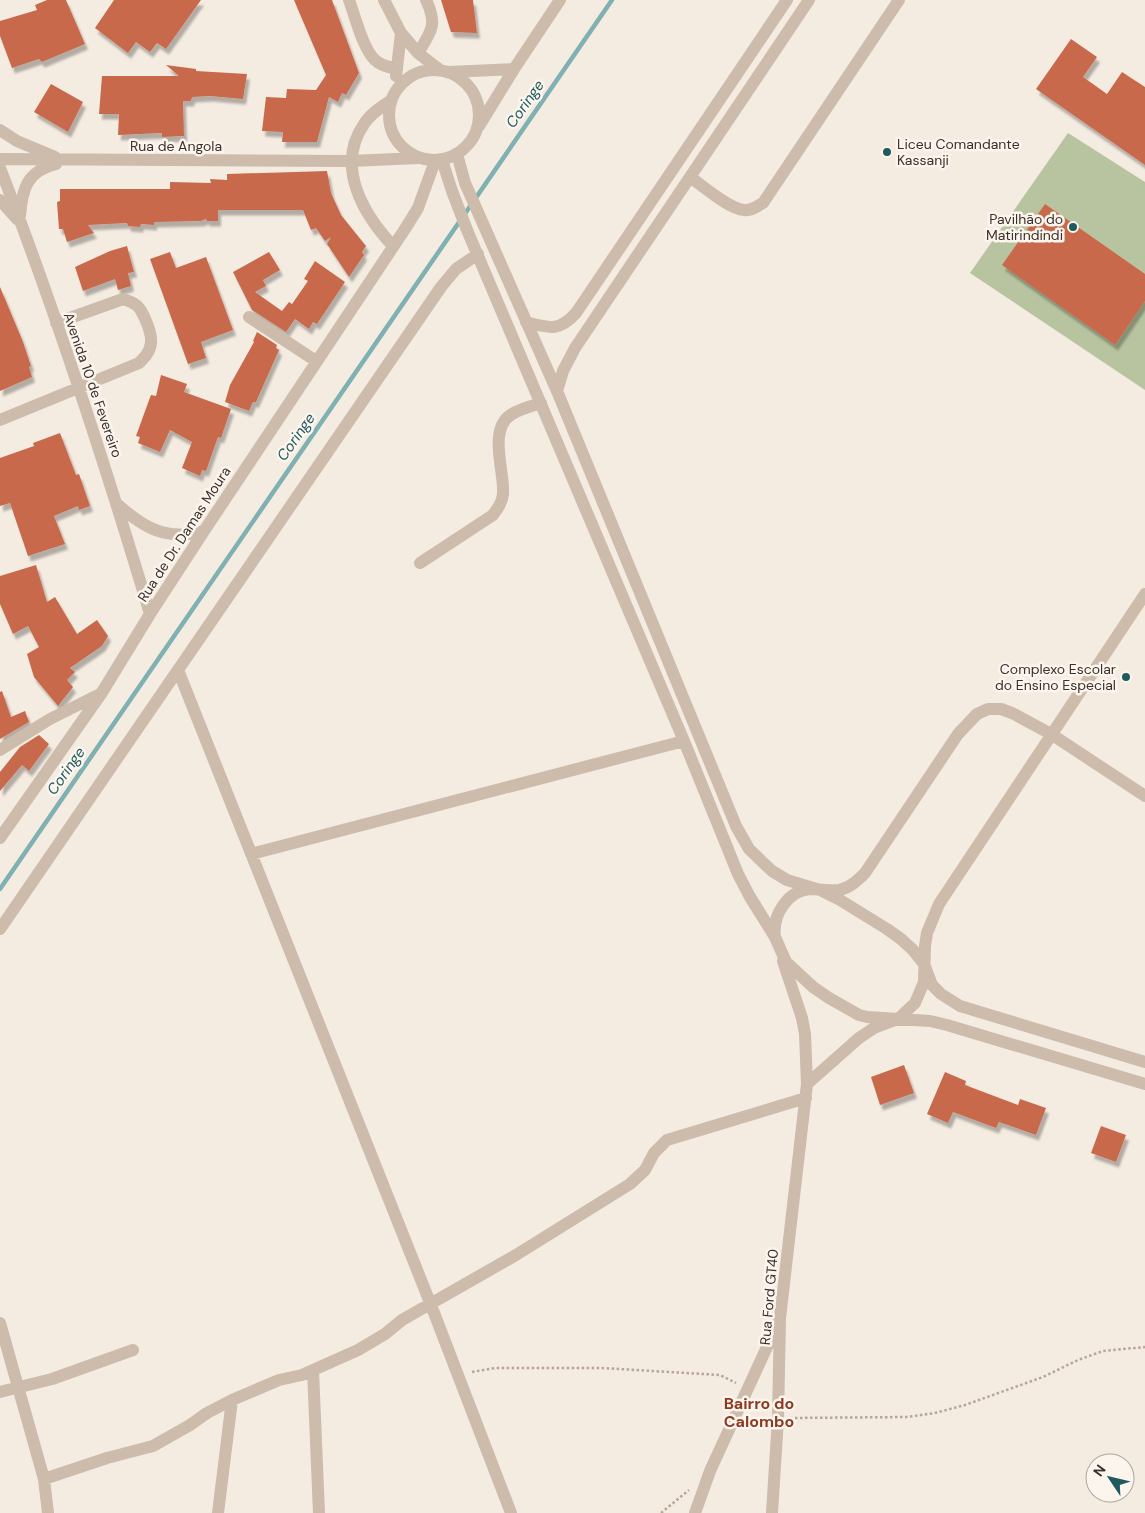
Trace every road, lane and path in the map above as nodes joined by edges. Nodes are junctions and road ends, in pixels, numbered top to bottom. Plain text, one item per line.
1 (349, 0) edge
2 (384, 0) edge
3 (426, 0) edge
4 (560, 0) edge
5 (786, 0) edge
6 (809, 0) edge
7 (900, 0) edge
8 (401, 33) junction
9 (418, 53) junction
10 (397, 69) junction
11 (514, 69) junction
12 (445, 71) junction
13 (393, 95) junction
14 (478, 128) junction
15 (0, 130) edge
16 (456, 154) junction
17 (418, 158) junction
18 (0, 160) edge
19 (65, 160) junction
20 (351, 161) junction
21 (439, 161) junction
22 (0, 168) edge
23 (690, 177) junction
24 (0, 200) edge
25 (21, 222) junction
26 (393, 246) junction
27 (478, 254) junction
28 (249, 317) dead end
29 (526, 322) junction
30 (56, 323) junction
31 (316, 362) junction
32 (79, 388) junction
33 (557, 390) junction
34 (541, 403) junction
35 (0, 420) edge
36 (117, 504) junction
37 (204, 531) junction
38 (420, 563) dead end
39 (1145, 594) edge
40 (150, 614) junction
41 (178, 670) junction
42 (100, 694) junction
43 (1051, 734) junction
44 (684, 742) junction
45 (0, 750) edge
46 (1145, 796) edge
47 (0, 838) edge
48 (251, 854) junction
49 (820, 890) junction
50 (0, 929) edge
51 (775, 936) junction
52 (924, 964) junction
53 (898, 1019) junction
54 (1145, 1062) edge
55 (807, 1084) junction
56 (1145, 1084) edge
57 (806, 1098) junction
58 (431, 1305) junction
59 (780, 1318) junction
60 (0, 1323) edge
61 (1145, 1347) edge
62 (134, 1350) dead end
63 (313, 1370) junction
64 (458, 1375) junction
65 (18, 1387) junction
66 (747, 1390) junction
67 (0, 1392) edge
68 (232, 1400) junction
69 (778, 1418) junction
70 (44, 1479) junction
71 (690, 1488) dead end
72 (48, 1513) edge
73 (218, 1513) edge
74 (319, 1513) edge
75 (510, 1513) edge
76 (661, 1513) edge
77 (695, 1513) edge
78 (772, 1513) edge

1 - 10 street
2 - 8 street
3 - 9 street
4 - 11 street
5 - 29 street
6 - 23 street
7 - 23 street
8 - 9 street
8 - 10 street
9 - 12 street
10 - 13 street
11 - 12 street
11 - 14 street
12 - 13 street
12 - 14 street
13 - 17 street
13 - 20 street
14 - 16 street
15 - 19 street
16 - 21 street
16 - 29 street
17 - 20 street, Rua de Angola
17 - 21 street
18 - 19 street, Rua de Angola
19 - 20 street, Rua de Angola
19 - 25 street
20 - 26 street
21 - 26 street, Rua de Dr. Damas Moura
21 - 27 street
22 - 25 street, Avenida 10 de Fevereiro
23 - 33 street
24 - 25 street
25 - 30 street, Avenida 10 de Fevereiro
26 - 31 street, Rua de Dr. Damas Moura
27 - 34 street
27 - 41 street
28 - 31 street
29 - 33 street
30 - 32 street, Avenida 10 de Fevereiro
30 - 32 street
31 - 37 street, Rua de Dr. Damas Moura
32 - 35 street
32 - 36 street, Avenida 10 de Fevereiro
33 - 49 street
34 - 38 street
34 - 44 street
36 - 37 street
36 - 40 street, Avenida 10 de Fevereiro
37 - 40 street, Rua de Dr. Damas Moura
39 - 43 street
40 - 42 street, Rua de Dr. Damas Moura
41 - 48 street
41 - 50 street
42 - 45 street
42 - 47 street, Rua de Dr. Damas Moura
43 - 46 street
43 - 49 street
43 - 52 street
44 - 48 street
44 - 51 street
48 - 58 street
49 - 51 street
49 - 52 street
51 - 53 street
51 - 55 street, Rua Ford GT40
52 - 53 street
52 - 54 street
53 - 55 street
53 - 56 street
55 - 57 street, Rua Ford GT40
57 - 58 street
57 - 59 street, Rua Ford GT40
58 - 63 street
58 - 64 street
59 - 66 street
59 - 69 street, Rua Ford GT40
60 - 65 street
61 - 69 path
62 - 65 street
63 - 68 street
63 - 74 street
64 - 66 path
64 - 75 street
65 - 67 street
65 - 70 street
66 - 77 street
68 - 70 street
68 - 73 street
69 - 78 street, Rua Ford GT40
70 - 72 street
71 - 76 path

